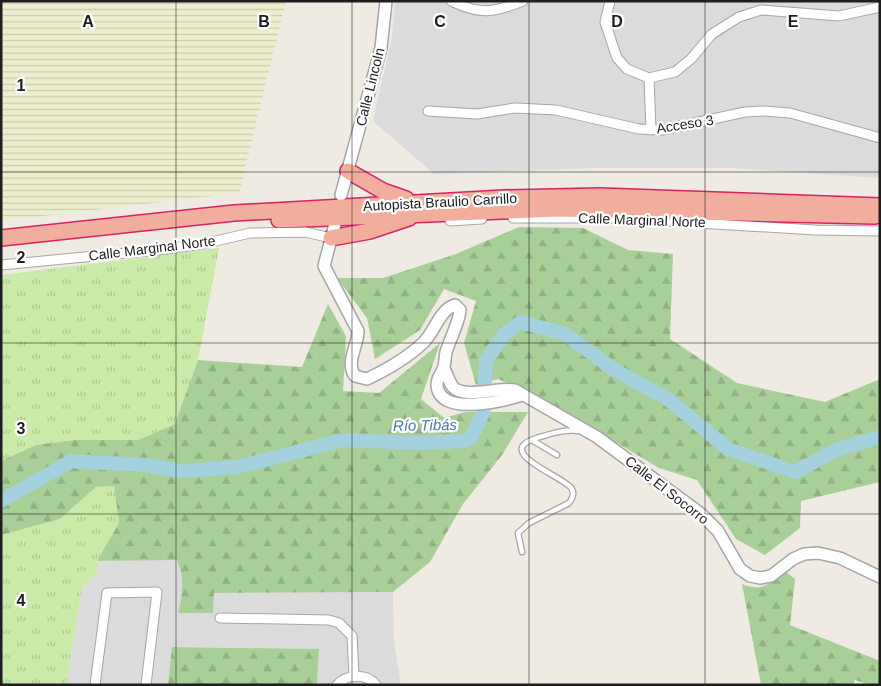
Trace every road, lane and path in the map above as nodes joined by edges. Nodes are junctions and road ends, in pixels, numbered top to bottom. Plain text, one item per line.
1 (386, 1) edge
2 (451, 1) edge
3 (523, 1) edge
4 (610, 1) edge
5 (880, 7) edge
6 (649, 78) junction
7 (428, 111) dead end
8 (651, 130) junction
9 (880, 138) edge
10 (348, 171) junction
11 (341, 194) dead end
12 (880, 206) edge
13 (411, 213) junction
14 (880, 216) edge
15 (333, 231) junction
16 (880, 231) edge
17 (1, 238) edge
18 (1, 248) edge
19 (1, 264) edge
20 (522, 396) junction
21 (469, 398) junction
22 (597, 437) junction
23 (532, 440) junction
24 (557, 455) dead end
25 (522, 552) dead end
26 (880, 577) edge
27 (220, 618) dead end
28 (354, 676) junction
29 (95, 685) edge
30 (146, 685) edge
31 (337, 685) edge
32 (376, 685) edge

1 - 10 street, Calle Lincoln
2 - 3 street
4 - 6 street
5 - 6 street
6 - 8 street
7 - 8 street, Acceso 3
8 - 9 street, Acceso 3
10 - 11 street
10 - 13 highway
12 - 13 highway, Autopista Braulio Carrillo
13 - 14 highway, Autopista Braulio Carrillo
13 - 15 highway
13 - 16 street, Calle Marginal Norte
13 - 17 highway, Autopista Braulio Carrillo
13 - 18 highway, Autopista Braulio Carrillo
15 - 19 street, Calle Marginal Norte
15 - 21 street
20 - 21 street
20 - 21 street, Calle El Socorro
20 - 22 street, Calle El Socorro
22 - 23 lane
22 - 26 street, Calle El Socorro
23 - 24 lane
23 - 25 lane
27 - 28 street
28 - 31 street
28 - 32 street
29 - 30 street

